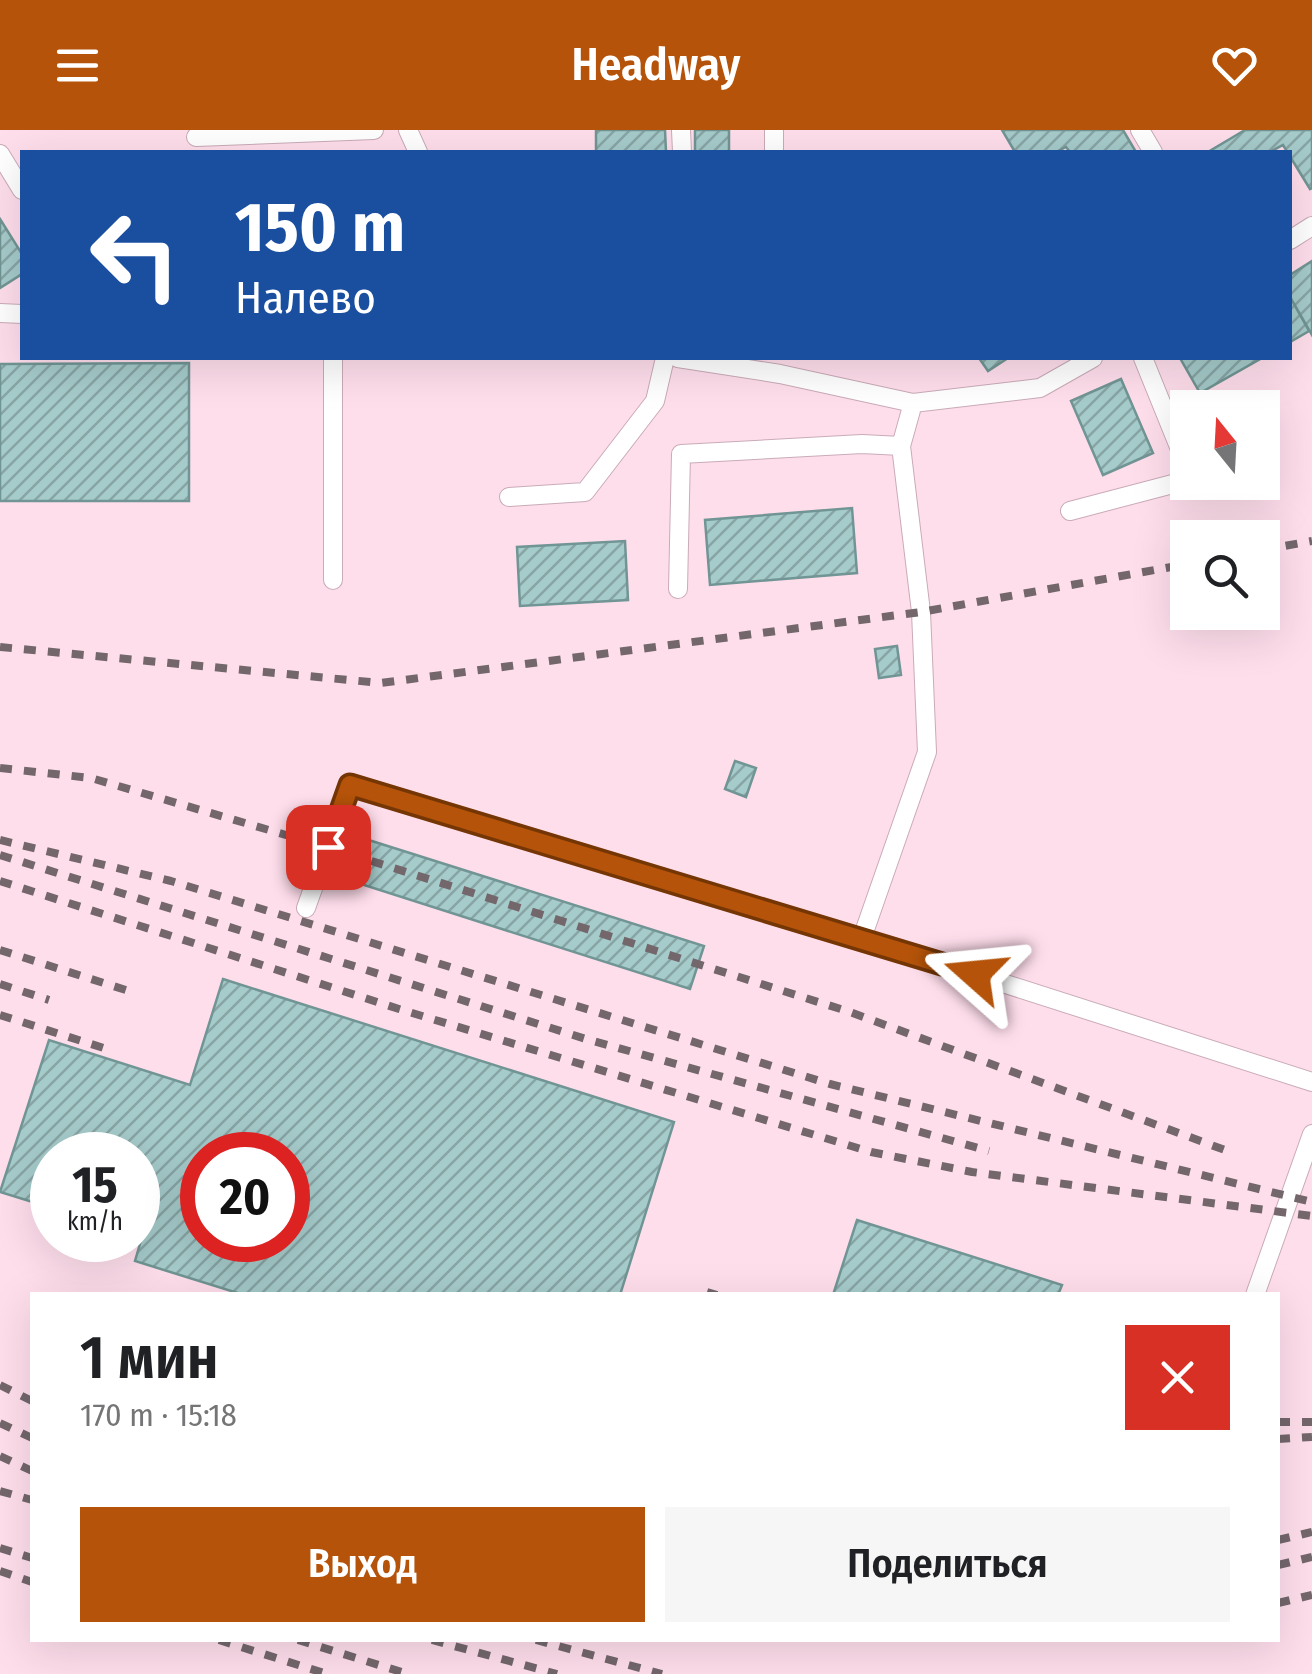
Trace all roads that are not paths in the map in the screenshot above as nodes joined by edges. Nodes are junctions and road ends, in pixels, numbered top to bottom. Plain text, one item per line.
1 (374, 130) edge
2 (194, 133) edge
3 (0, 154) edge
4 (20, 187) edge
5 (332, 360) edge
6 (665, 360) edge
7 (704, 360) edge
8 (1089, 360) edge
9 (1144, 360) edge
10 (780, 366) edge
11 (913, 403) junction
12 (1170, 425) edge
13 (902, 446) junction
14 (1170, 485) edge
15 (509, 496) dead end
16 (1070, 511) dead end
17 (333, 580) dead end
18 (678, 588) dead end
19 (306, 908) dead end
20 (862, 938) junction
21 (1312, 1082) edge
22 (1312, 1134) edge
23 (1256, 1292) edge

1 - 2 lane
3 - 4 lane
5 - 17 lane
6 - 15 lane
7 - 10 lane
8 - 11 lane
9 - 12 lane
10 - 11 lane
11 - 13 lane
13 - 18 lane
13 - 20 lane
14 - 16 lane
19 - 20 lane
20 - 21 lane
22 - 23 lane

